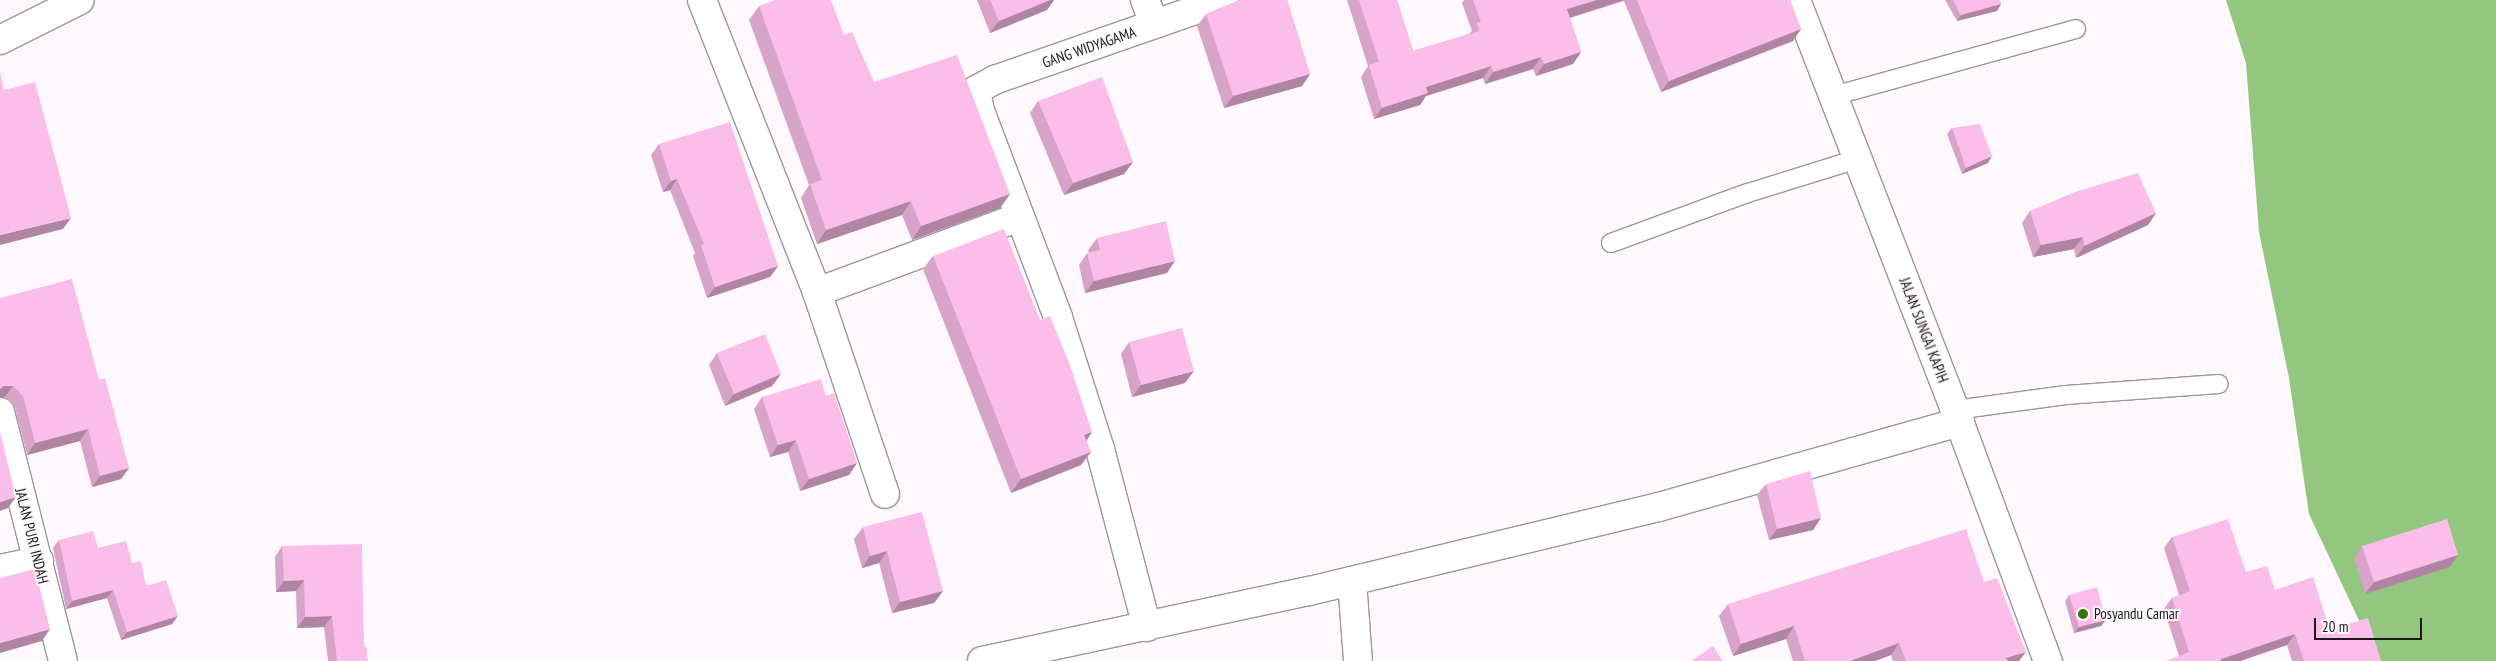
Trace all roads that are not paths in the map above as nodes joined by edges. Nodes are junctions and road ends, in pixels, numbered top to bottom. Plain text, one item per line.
1 (80, 0) edge
2 (702, 0) edge
3 (1224, 0) edge
4 (1796, 0) edge
5 (1150, 12) edge
6 (2076, 29) dead end
7 (0, 40) edge
8 (1833, 96) junction
9 (1857, 159) junction
10 (1020, 217) junction
11 (1611, 243) dead end
12 (817, 292) junction
13 (2219, 384) dead end
14 (0, 412) edge
15 (1958, 416) junction
16 (885, 494) dead end
17 (39, 561) junction
18 (0, 570) edge
19 (1352, 580) junction
20 (1147, 626) junction
21 (63, 661) edge
22 (982, 661) edge
23 (1358, 661) edge
24 (2048, 661) edge

1 - 7 street
2 - 12 street
3 - 5 street, GANG WIDYAGAMA
4 - 8 street, JALAN SUNGAI KAPIH
5 - 10 street, GANG WIDYAGAMA
6 - 8 lane
8 - 9 street, JALAN SUNGAI KAPIH
9 - 11 lane
9 - 15 street, JALAN SUNGAI KAPIH
10 - 12 street
10 - 20 street
12 - 16 street
13 - 15 lane
14 - 17 street, JALAN PURI INDAH
15 - 19 street
15 - 24 street, JALAN SUNGAI KAPIH
17 - 18 street
17 - 21 street, JALAN PURI INDAH
19 - 20 street
19 - 23 street
20 - 22 street

